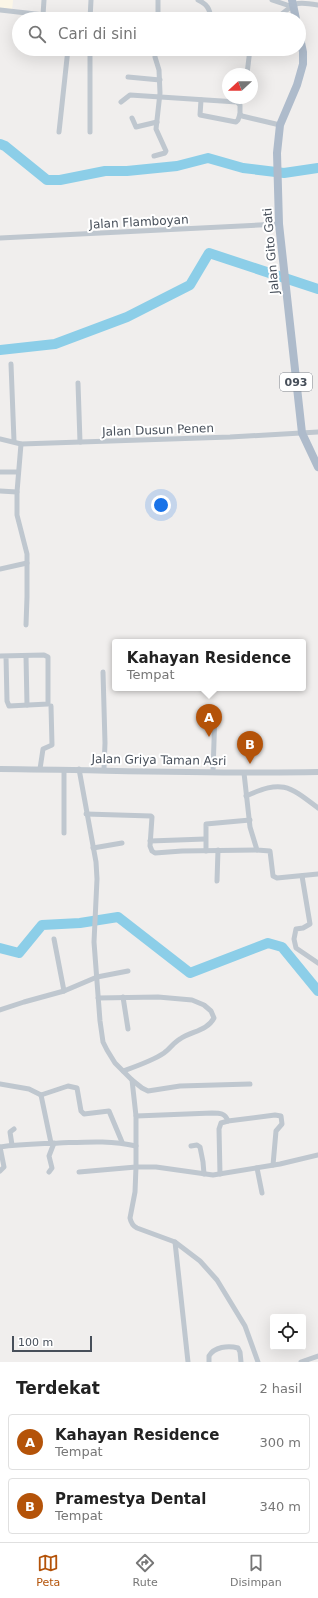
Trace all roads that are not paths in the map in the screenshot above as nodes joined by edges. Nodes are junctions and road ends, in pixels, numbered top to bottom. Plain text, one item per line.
1 (44, 0) edge
2 (91, 0) edge
3 (158, 0) edge
4 (198, 0) edge
5 (272, 0) edge
6 (292, 3) edge
7 (318, 5) edge
8 (0, 10) edge
9 (17, 12) edge
10 (42, 12) edge
11 (90, 12) edge
12 (158, 12) edge
13 (209, 12) edge
14 (285, 12) edge
15 (67, 56) edge
16 (90, 56) edge
17 (154, 56) edge
18 (249, 56) edge
19 (303, 56) edge
20 (248, 68) edge
21 (128, 77) dead end
22 (160, 80) junction
23 (160, 96) junction
24 (201, 100) junction
25 (222, 100) edge
26 (121, 102) dead end
27 (240, 104) edge
28 (240, 114) junction
29 (132, 118) dead end
30 (157, 122) junction
31 (280, 125) junction
32 (59, 132) dead end
33 (90, 132) dead end
34 (154, 156) dead end
35 (279, 224) junction
36 (0, 238) edge
37 (11, 364) dead end
38 (78, 383) dead end
39 (318, 432) edge
40 (302, 433) junction
41 (0, 439) edge
42 (14, 441) junction
43 (80, 442) junction
44 (21, 444) junction
45 (318, 467) edge
46 (0, 472) edge
47 (18, 472) junction
48 (0, 491) edge
49 (17, 492) junction
50 (27, 564) junction
51 (0, 569) edge
52 (26, 625) dead end
53 (3, 656) edge
54 (26, 656) junction
55 (103, 672) dead end
56 (27, 705) junction
57 (51, 706) dead end
58 (215, 711) dead end
59 (0, 769) edge
60 (40, 769) junction
61 (79, 769) junction
62 (64, 770) junction
63 (104, 770) junction
64 (213, 772) junction
65 (318, 772) edge
66 (244, 773) junction
67 (246, 796) junction
68 (318, 808) edge
69 (86, 814) junction
70 (250, 820) junction
71 (64, 833) dead end
72 (205, 839) junction
73 (150, 841) junction
74 (122, 843) dead end
75 (93, 848) junction
76 (218, 850) junction
77 (257, 850) junction
78 (206, 851) junction
79 (318, 874) edge
80 (302, 876) junction
81 (217, 881) dead end
82 (54, 939) dead end
83 (318, 963) edge
84 (128, 971) dead end
85 (96, 977) junction
86 (64, 991) junction
87 (123, 997) junction
88 (98, 998) junction
89 (0, 1010) edge
90 (128, 1029) dead end
91 (124, 1071) junction
92 (132, 1080) junction
93 (0, 1084) edge
94 (250, 1084) dead end
95 (41, 1095) junction
96 (136, 1116) junction
97 (228, 1121) junction
98 (14, 1129) dead end
99 (122, 1142) junction
100 (53, 1143) junction
101 (12, 1145) junction
102 (136, 1146) junction
103 (191, 1146) dead end
104 (0, 1147) edge
105 (318, 1155) edge
106 (273, 1165) junction
107 (136, 1167) junction
108 (257, 1168) junction
109 (0, 1171) edge
110 (49, 1172) dead end
111 (80, 1172) dead end
112 (204, 1174) junction
113 (220, 1174) junction
114 (262, 1193) dead end
115 (175, 1242) junction
116 (318, 1356) edge
117 (188, 1362) edge
118 (209, 1362) edge
119 (241, 1362) edge
120 (258, 1362) edge
121 (301, 1362) edge

1 - 10 street
2 - 11 street
3 - 12 street
4 - 13 street
5 - 6 street
6 - 7 street
6 - 14 street
8 - 9 street
15 - 32 street
16 - 33 street
17 - 22 street
18 - 20 street
19 - 31 main road, Jalan Gito Gati / 093
21 - 22 street
22 - 23 street
23 - 24 street
23 - 26 street
23 - 30 street
24 - 25 street
24 - 28 street
27 - 28 street
28 - 31 street
29 - 30 street
30 - 34 street
31 - 35 main road, Jalan Gito Gati / 093
35 - 36 street, Jalan Flamboyan
35 - 40 main road, Jalan Gito Gati / 093
37 - 42 street
38 - 43 street
39 - 40 street, Jalan Dusun Penen
40 - 43 street, Jalan Dusun Penen
40 - 45 main road, Jalan Gito Gati / 093
41 - 42 street, Jalan Dusun Penen
42 - 44 street, Jalan Dusun Penen
43 - 44 street, Jalan Dusun Penen
44 - 47 street
46 - 47 street
47 - 49 street
48 - 49 street
49 - 50 street
50 - 51 street
50 - 52 street
53 - 54 street
53 - 56 street
54 - 56 street
54 - 56 street
55 - 63 street
57 - 60 street
58 - 64 street
59 - 60 street, Jalan Griya Taman Asri
60 - 62 street, Jalan Griya Taman Asri
61 - 62 street, Jalan Griya Taman Asri
61 - 63 street, Jalan Griya Taman Asri
61 - 69 street
62 - 71 street
63 - 64 street, Jalan Griya Taman Asri
64 - 66 street, Jalan Griya Taman Asri
65 - 66 street, Jalan Griya Taman Asri
66 - 67 street
67 - 68 street
67 - 70 street
69 - 73 street
69 - 75 street
70 - 72 street
70 - 77 street
72 - 73 street
72 - 78 street
73 - 78 street
74 - 75 street
75 - 85 street
76 - 77 street
76 - 78 street
76 - 81 street
77 - 80 street
79 - 80 street
80 - 83 street
82 - 86 street
84 - 85 street
85 - 86 street
85 - 88 street
86 - 89 street
87 - 88 street
87 - 90 street
87 - 91 street
88 - 91 street
91 - 92 street
92 - 94 street
92 - 96 street
93 - 95 street
95 - 99 street
95 - 100 street
96 - 97 street
96 - 102 street
97 - 106 street
97 - 113 street
98 - 101 street
99 - 100 street
99 - 102 street
100 - 101 street
100 - 110 street
101 - 104 street
102 - 107 street
103 - 112 street
104 - 109 street
105 - 106 street
106 - 108 street
107 - 111 street
107 - 112 street
107 - 115 street
108 - 113 street
108 - 114 street
112 - 113 street
115 - 117 street
115 - 120 street
116 - 121 street
118 - 119 street

